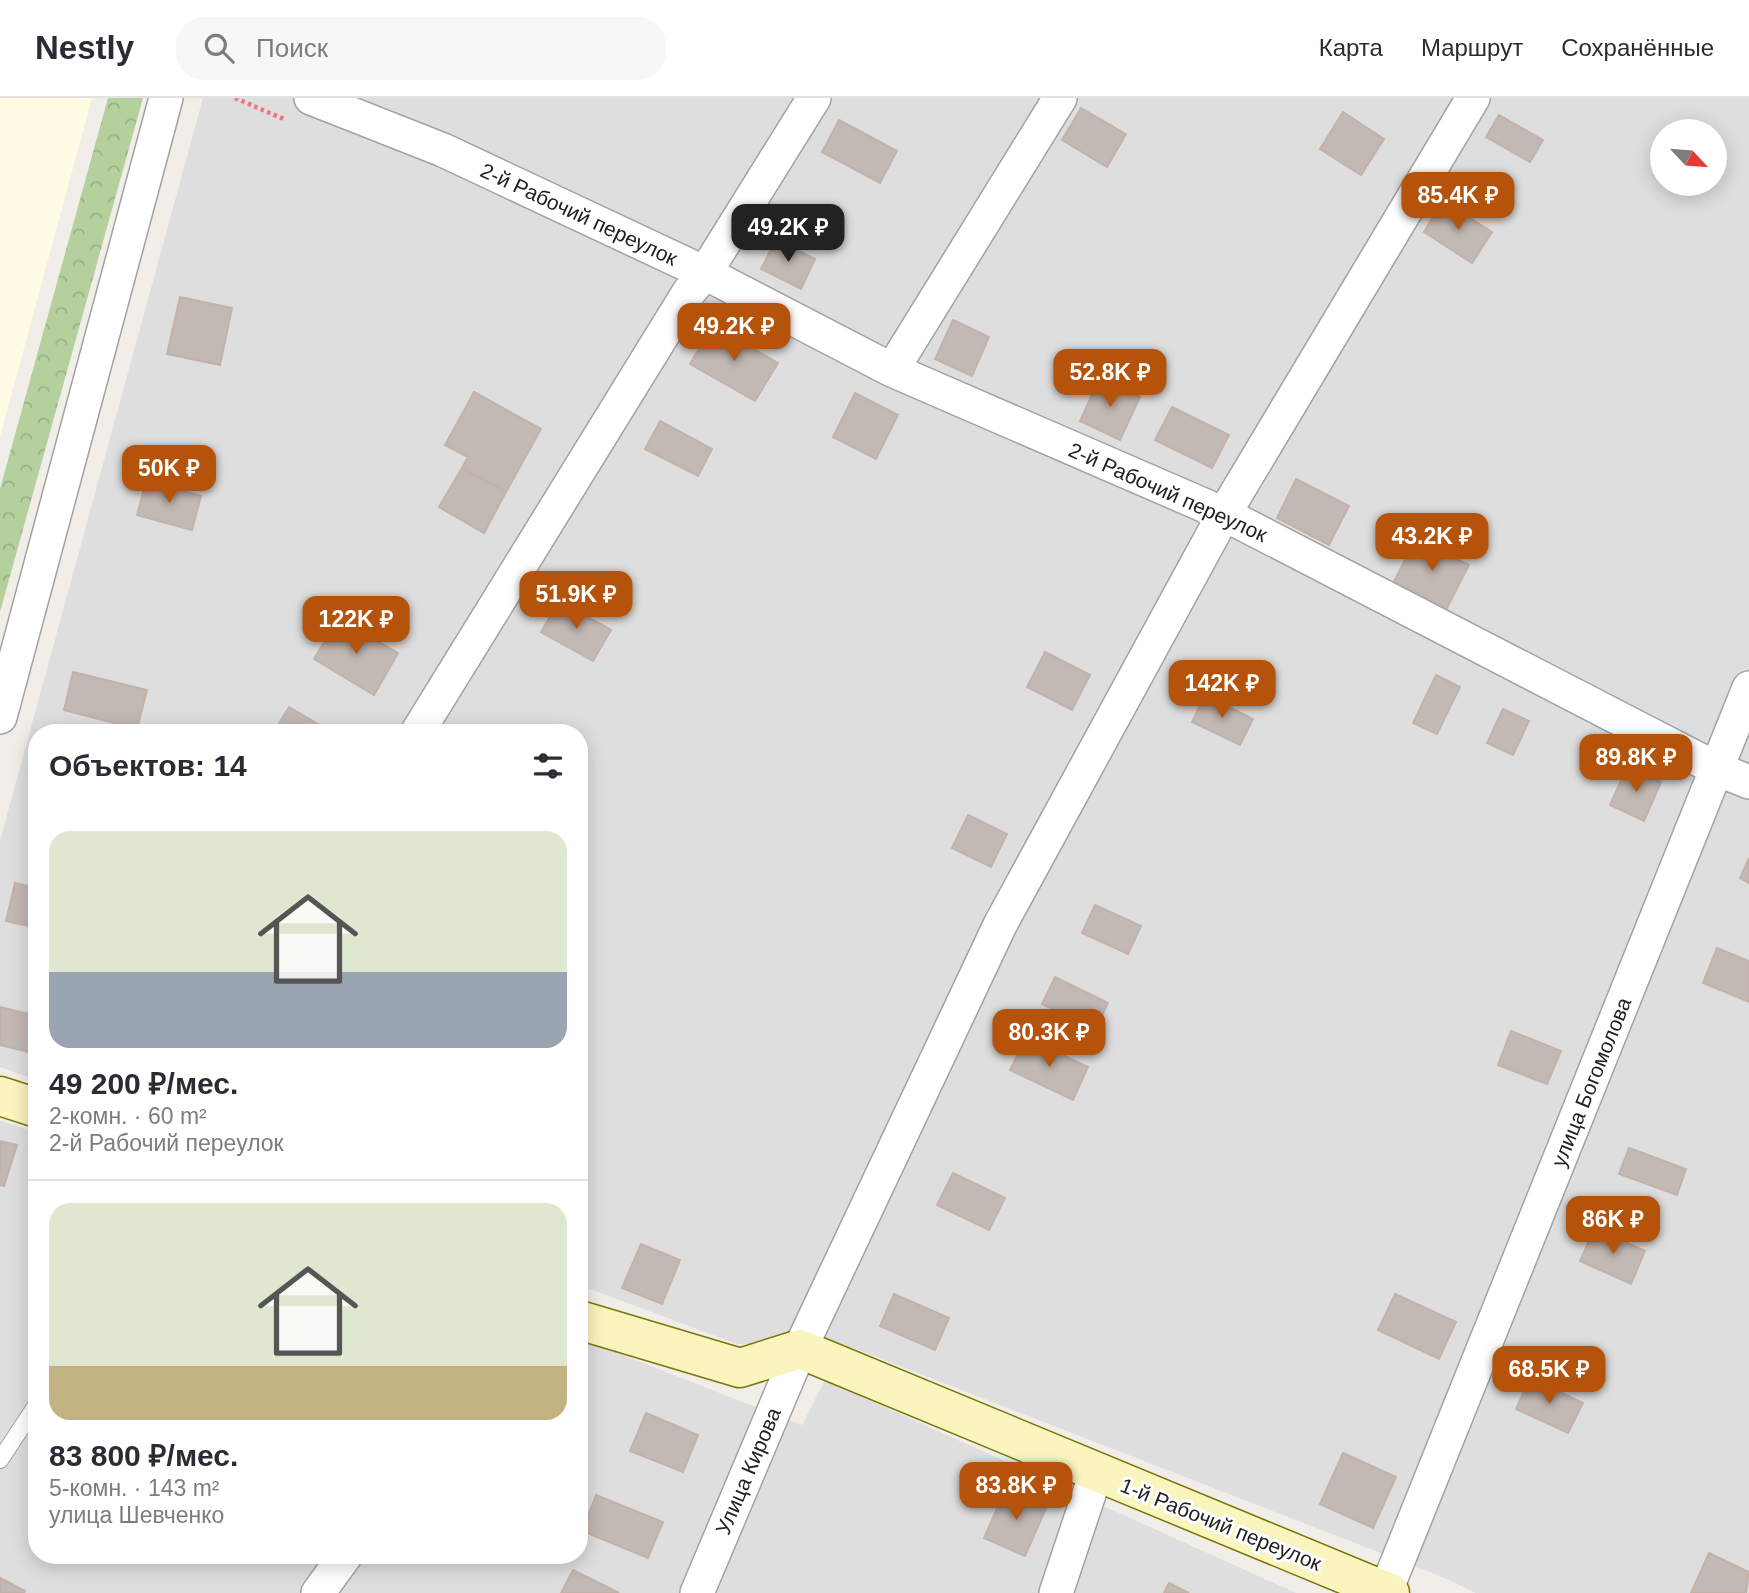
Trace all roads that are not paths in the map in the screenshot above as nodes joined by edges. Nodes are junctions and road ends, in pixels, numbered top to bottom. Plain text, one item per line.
1 (166, 98) edge
2 (311, 98) edge
3 (814, 98) edge
4 (1060, 98) edge
5 (1473, 98) edge
6 (705, 273) junction
7 (892, 370) junction
8 (1224, 514) junction
9 (1749, 688) edge
10 (0, 717) edge
11 (423, 724) edge
12 (1717, 769) junction
13 (1749, 782) edge
14 (0, 1096) edge
15 (28, 1105) edge
16 (588, 1323) edge
17 (800, 1349) junction
18 (28, 1418) edge
19 (0, 1460) edge
20 (1096, 1472) junction
21 (339, 1564) edge
22 (1387, 1592) edge
23 (318, 1593) edge
24 (697, 1593) edge
25 (1056, 1593) edge

1 - 10 street
2 - 6 street, 2-й Рабочий переулок
3 - 6 street
4 - 7 street
5 - 8 street, Улица Кирова
6 - 7 street, 2-й Рабочий переулок
6 - 11 street
7 - 8 street, 2-й Рабочий переулок
8 - 12 street, 2-й Рабочий переулок
8 - 17 street, Улица Кирова
9 - 12 street, улица Богомолова
12 - 13 street, 2-й Рабочий переулок
12 - 22 street, улица Богомолова
14 - 15 street
16 - 17 street
17 - 20 street, 1-й Рабочий переулок
17 - 24 street, Улица Кирова
18 - 19 lane
20 - 22 street, 1-й Рабочий переулок
20 - 25 street
21 - 23 street

